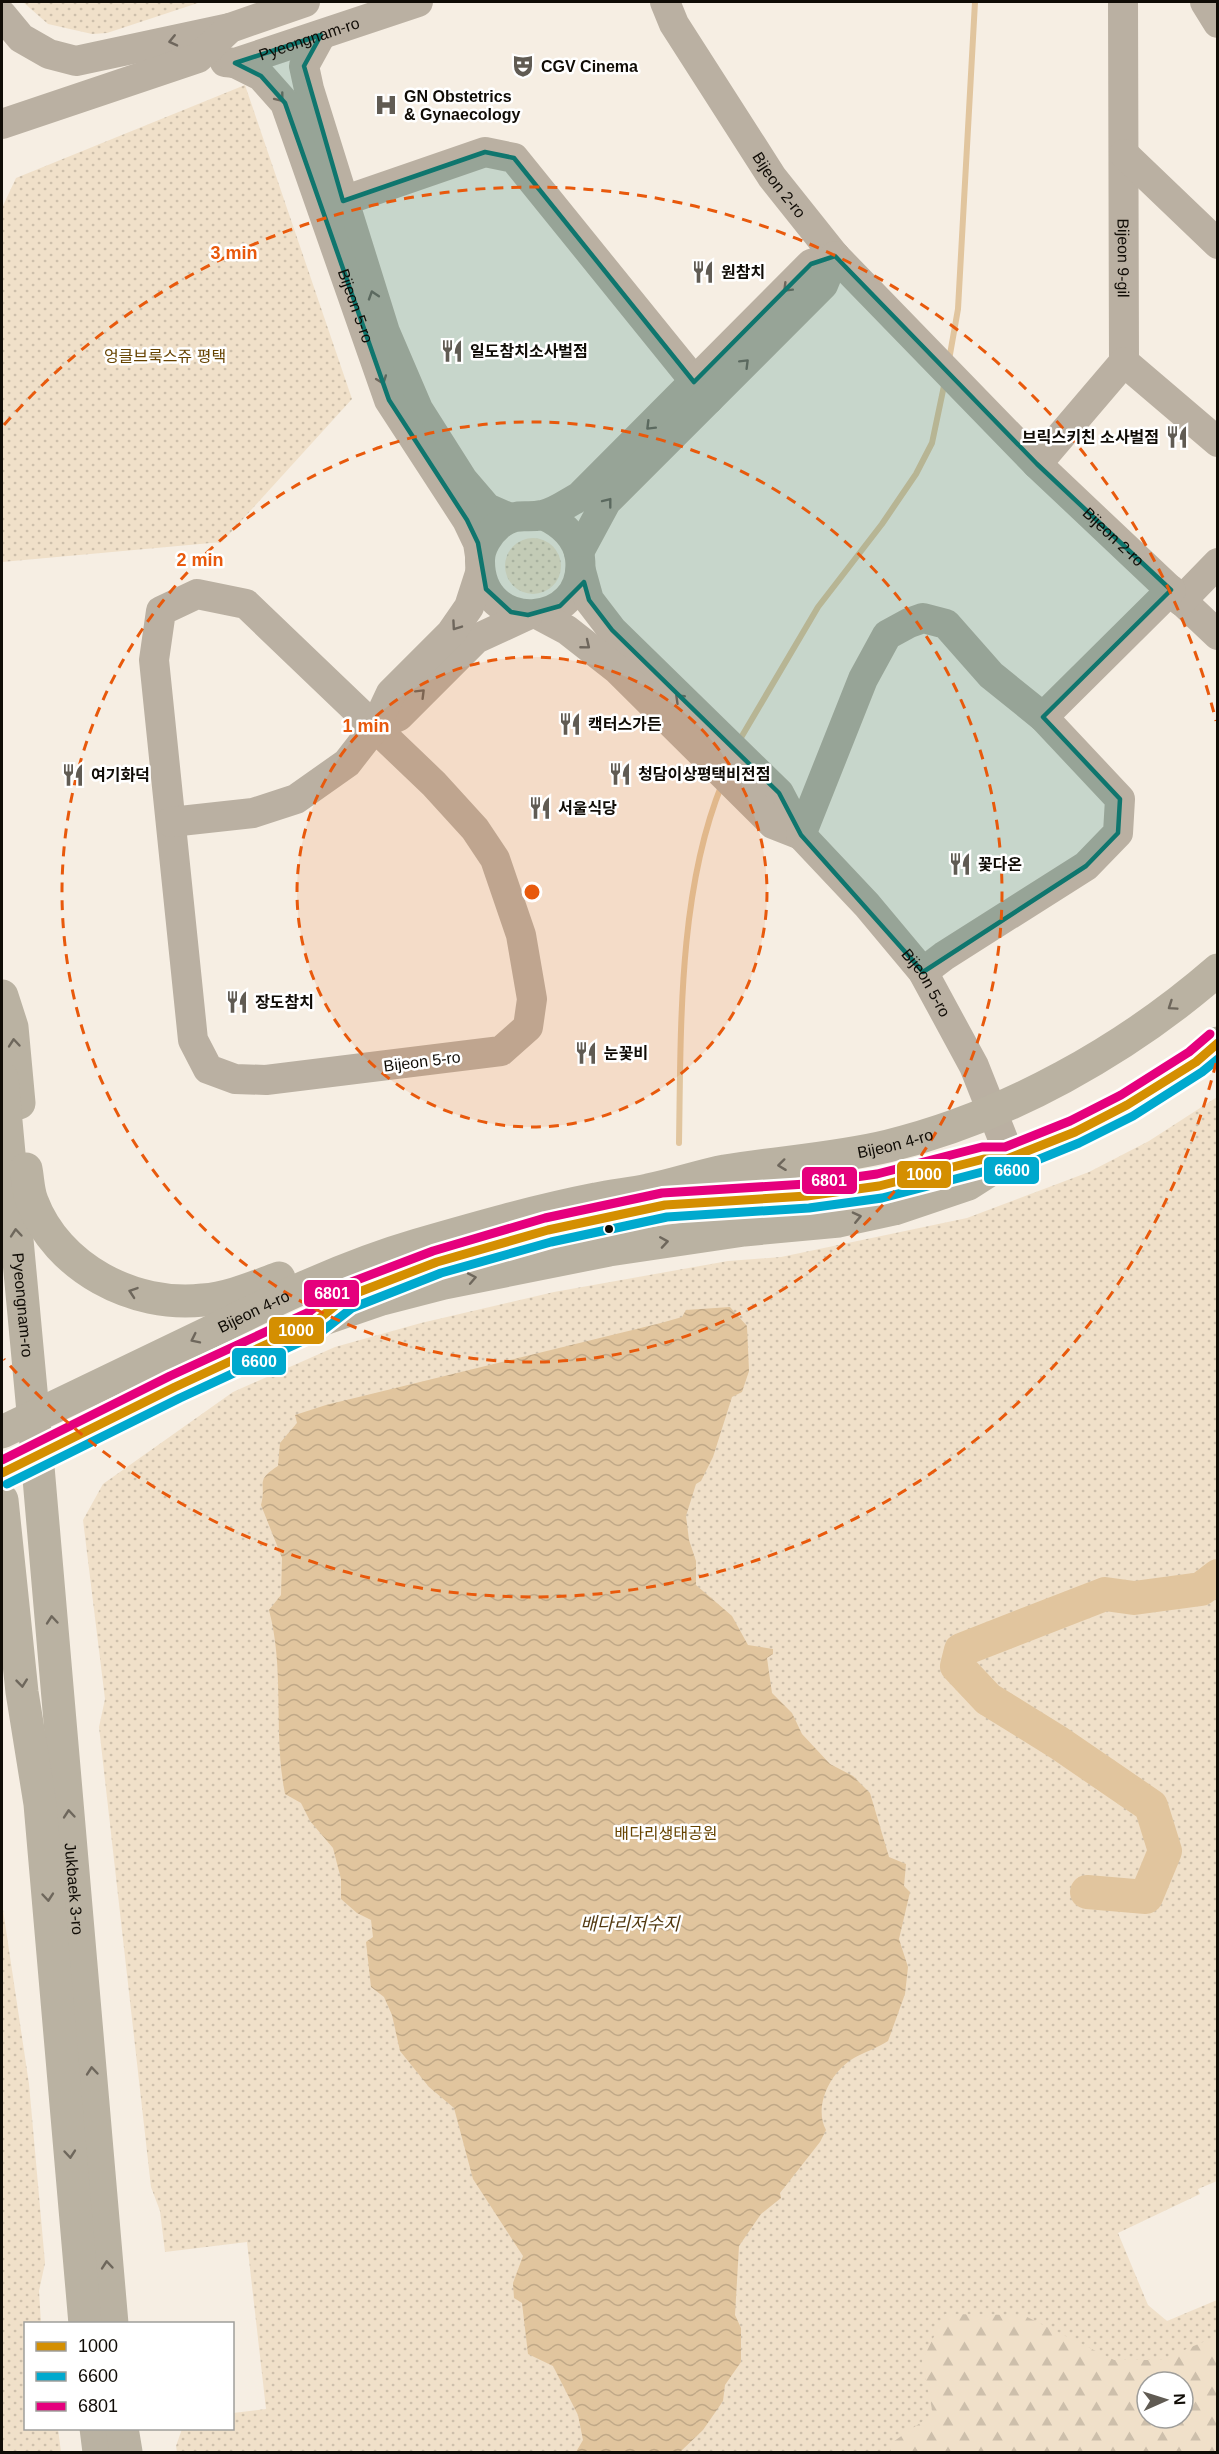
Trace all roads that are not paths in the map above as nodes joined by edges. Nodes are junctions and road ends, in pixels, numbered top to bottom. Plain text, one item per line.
1 (305, 2) edge
2 (418, 2) edge
3 (665, 2) edge
4 (1123, 2) edge
5 (1205, 2) edge
6 (2, 15) edge
7 (1218, 23) edge
8 (230, 28) junction
9 (321, 35) junction
10 (198, 58) junction
11 (235, 63) junction
12 (2, 124) edge
13 (1124, 154) junction
14 (343, 201) junction
15 (1218, 244) edge
16 (835, 256) junction
17 (1124, 362) junction
18 (702, 390) junction
19 (1218, 442) edge
20 (1037, 464) junction
21 (543, 515) junction
22 (510, 518) junction
23 (580, 562) junction
24 (1218, 562) edge
25 (480, 565) junction
26 (1176, 596) junction
27 (532, 615) junction
28 (1218, 634) edge
29 (1043, 717) junction
30 (375, 727) junction
31 (715, 749) junction
32 (171, 822) junction
33 (801, 835) junction
34 (1218, 970) edge
35 (923, 972) junction
36 (2, 996) edge
37 (1218, 1043) edge
38 (2, 1078) edge
39 (992, 1111) junction
40 (1006, 1159) junction
41 (412, 1246) junction
42 (34, 1417) junction
43 (2, 1432) edge
44 (38, 1455) junction
45 (2, 1473) edge
46 (2, 1500) edge
47 (2, 1719) edge
48 (33, 1756) junction
49 (85, 2322) edge
50 (112, 2322) edge
51 (96, 2430) edge
52 (122, 2430) edge
53 (99, 2452) edge
54 (126, 2452) edge

1 - 8 street, Pyeongnam-ro
2 - 9 street, Pyeongnam-ro
3 - 16 street, Bijeon 2-ro
4 - 13 street, Bijeon 9-gil
5 - 7 street
8 -> 6 street
8 - 10 street, Pyeongnam-ro
9 - 11 street, Pyeongnam-ro
9 - 14 street, Bijeon 5-ro
10 - 11 street, Pyeongnam-ro
10 - 12 street, Pyeongnam-ro
11 -> 25 street, Bijeon 5-ro
13 - 15 street
13 - 17 street, Bijeon 9-gil
14 - 18 street
22 -> 14 street, Bijeon 5-ro
16 - 18 street
16 - 20 street, Bijeon 2-ro
17 - 19 street
17 - 20 street
18 -> 21 street
23 -> 18 street
20 - 26 street, Bijeon 2-ro
21 - 22 street
21 - 23 street
22 - 25 street
23 - 27 street
31 -> 23 street, Bijeon 5-ro
24 - 26 street
25 - 27 street
25 -> 30 street
26 - 28 street, Bijeon 2-ro
26 - 29 street
30 -> 27 street
27 -> 31 street, Bijeon 5-ro
29 - 33 street
29 - 35 street
30 - 32 street
30 - 32 street, Bijeon 5-ro
30 - 32 street, Bijeon 5-ro
31 - 33 street, Bijeon 5-ro
33 - 35 street, Bijeon 5-ro
34 -> 39 main road, Bijeon 4-ro
35 - 39 street, Bijeon 5-ro
41 -> 36 main road
37 - 40 main road
42 -> 38 main road, Pyeongnam-ro
39 - 40 street, Bijeon 5-ro
39 -> 41 main road, Bijeon 4-ro
44 -> 40 main road
41 -> 42 main road, Bijeon 4-ro
42 - 43 main road, Bijeon 4-ro
42 - 44 main road, Pyeongnam-ro
44 - 45 main road
50 -> 44 main road, Jukbaek 3-ro
46 -> 48 main road, Jukbaek 3-ro
47 - 48 main road
48 -> 49 main road, Jukbaek 3-ro
51 - 53 main road
52 - 54 main road

